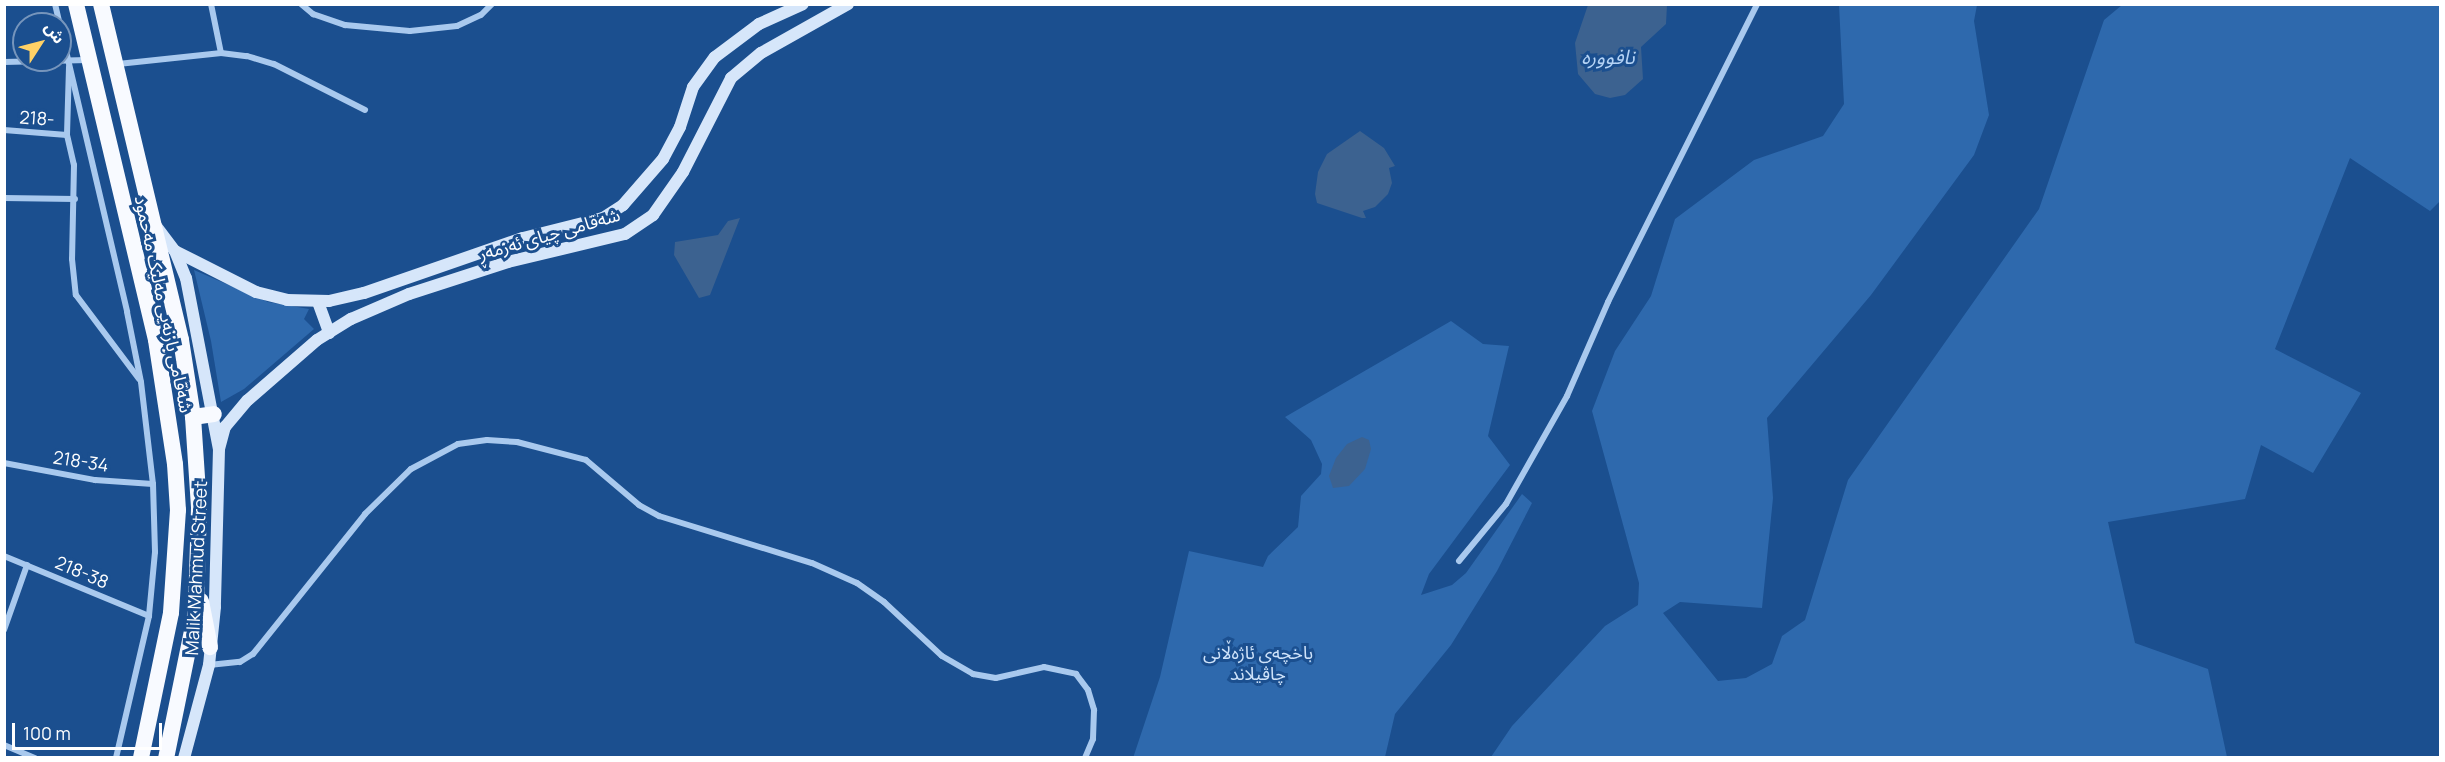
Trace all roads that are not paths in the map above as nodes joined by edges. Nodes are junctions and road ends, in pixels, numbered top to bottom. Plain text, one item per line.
1 (76, 4) edge
2 (101, 4) edge
3 (211, 4) edge
4 (301, 4) edge
5 (492, 4) edge
6 (803, 4) edge
7 (848, 4) edge
8 (1757, 4) edge
9 (221, 52) junction
10 (89, 60) junction
11 (72, 61) edge
12 (115, 64) junction
13 (72, 70) edge
14 (70, 72) edge
15 (365, 110) dead end
16 (4, 130) edge
17 (67, 135) junction
18 (4, 198) edge
19 (75, 199) junction
20 (156, 226) junction
21 (175, 251) junction
22 (318, 302) junction
23 (329, 333) junction
24 (141, 382) junction
25 (214, 414) junction
26 (193, 417) junction
27 (219, 449) junction
28 (4, 463) edge
29 (153, 484) junction
30 (4, 556) edge
31 (1459, 561) dead end
32 (27, 565) junction
33 (197, 580) junction
34 (149, 616) junction
35 (4, 630) edge
36 (210, 647) junction
37 (209, 665) junction
38 (4, 746) edge
39 (35, 758) edge
40 (116, 758) edge
41 (141, 758) edge
42 (166, 758) edge
43 (184, 758) edge
44 (1085, 758) edge

1 - 10 highway, شەقامی بازنەیی مەلیک مەحمود
2 - 12 highway, شەقامی بازنەیی مەلیک مەحمود
3 - 9 street
4 - 5 street
6 - 22 main road, شەقامی چیای ئەزمەڕ
7 - 23 main road, شەقامی چیای ئەزمەڕ
8 - 31 street
9 - 12 street
9 - 15 street
10 - 11 street
10 - 41 highway, شەقامی بازنەیی مەلیک مەحمود
12 - 20 highway, شەقامی بازنەیی مەلیک مەحمود
13 - 24 street
14 - 17 street
16 - 17 street, 218-
17 - 19 street
18 - 19 street
19 - 24 street
20 - 21 main road
20 - 26 highway, شەقامی بازنەیی مەلیک مەحمود
21 - 22 main road, شەقامی چیای ئەزمەڕ
21 - 25 main road
22 - 23 main road
23 - 27 main road, شەقامی چیای ئەزمەڕ
24 - 29 street
25 - 26 highway
25 - 27 main road
26 - 33 highway, شەقامی بازنەیی مەلیک مەحمود
27 - 36 main road, Malik Mahmud Street
28 - 29 street, 218-34
29 - 34 street
30 - 32 street, 218-38
32 - 34 street, 218-38
32 - 35 street
33 - 36 highway
33 - 42 highway, شەقامی بازنەیی مەلیک مەحمود
34 - 40 street
36 - 37 main road, Malik Mahmud Street
37 - 43 main road, Malik Mahmud Street
37 - 44 street
38 - 39 street

